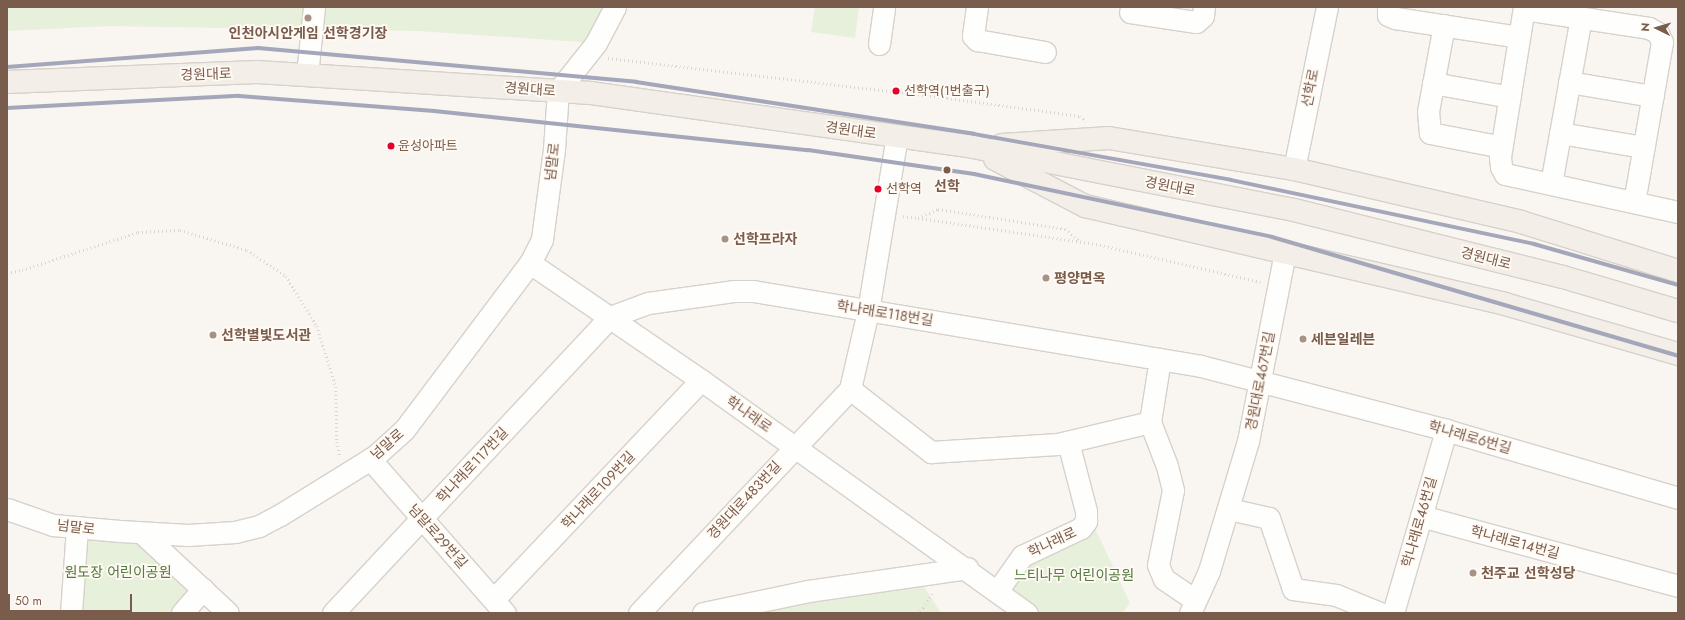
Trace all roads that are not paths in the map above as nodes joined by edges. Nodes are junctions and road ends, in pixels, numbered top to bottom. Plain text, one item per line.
1 (314, 7) edge
2 (615, 7) edge
3 (884, 7) edge
4 (977, 7) edge
5 (1204, 7) edge
6 (1326, 7) edge
7 (1388, 7) edge
8 (1524, 8) edge
9 (1130, 12) dead end
10 (1174, 13) edge
11 (1581, 18) junction
12 (1444, 25) junction
13 (1520, 37) junction
14 (879, 44) dead end
15 (1045, 52) dead end
16 (307, 74) junction
17 (7, 82) edge
18 (1569, 82) junction
19 (1433, 83) junction
20 (558, 91) junction
21 (1653, 96) junction
22 (1510, 97) junction
23 (1560, 133) junction
24 (897, 136) junction
25 (973, 147) junction
26 (1502, 147) junction
27 (1644, 147) junction
28 (1294, 169) junction
29 (1550, 184) junction
30 (1634, 202) junction
31 (1678, 212) edge
32 (1285, 252) junction
33 (530, 263) junction
34 (1678, 271) edge
35 (868, 311) junction
36 (1678, 311) edge
37 (610, 317) junction
38 (1678, 354) edge
39 (1160, 359) junction
40 (701, 380) junction
41 (1261, 380) junction
42 (850, 389) junction
43 (1150, 422) junction
44 (1446, 430) junction
45 (1068, 442) junction
46 (794, 446) junction
47 (370, 459) junction
48 (1678, 498) edge
49 (7, 509) edge
50 (1229, 509) junction
51 (1421, 516) junction
52 (423, 519) junction
53 (77, 527) junction
54 (142, 533) junction
55 (967, 568) junction
56 (1678, 586) edge
57 (203, 589) junction
58 (998, 590) junction
59 (499, 606) edge
60 (1193, 607) edge
61 (344, 609) edge
62 (71, 613) edge
63 (182, 613) edge
64 (228, 613) edge
65 (639, 613) edge
66 (703, 613) edge
67 (1028, 613) edge
68 (1380, 613) edge
69 (1393, 613) edge

1 - 16 street
2 - 20 street
3 - 14 street
4 - 15 street
5 - 10 street
6 - 28 street, 선학로
7 - 12 street
8 - 11 street
8 - 13 street
9 - 10 street
11 - 18 street
11 - 21 street
12 - 13 street
12 - 19 street
13 - 22 street
16 - 17 main road, 경원대로
16 - 20 main road, 경원대로
18 - 21 street
18 - 23 street
19 - 22 street
19 - 26 street
20 - 24 main road, 경원대로
20 - 33 street, 넘말로
21 - 27 street
22 - 26 street
23 - 27 street
23 - 29 street
24 - 25 main road, 경원대로
24 - 35 street
25 - 28 main road
25 - 32 main road
25 - 36 main road, 경원대로
26 - 29 street
27 - 30 street
28 - 34 main road
29 - 30 street
30 - 31 street
32 - 38 main road
32 - 41 street, 경원대로467번길
33 - 37 street, 학나래로
33 - 47 street, 넘말로
35 - 37 street, 학나래로118번길
35 - 39 street, 학나래로118번길
35 - 42 street
37 - 40 street, 학나래로
37 - 52 street, 학나래로117번길
39 - 41 street, 학나래로118번길
39 - 43 street
40 - 46 street, 학나래로
40 - 59 street, 학나래로109번길
41 - 44 street, 학나래로6번길
41 - 50 street, 경원대로467번길
42 - 45 street
42 - 46 street, 경원대로483번길
43 - 45 street
43 - 60 street, 경원대로467번길
44 - 48 street, 학나래로6번길
44 - 51 street, 학나래로46번길
45 - 58 street, 학나래로
46 - 55 street, 학나래로
46 - 65 street, 경원대로483번길
47 - 52 street, 넘말로29번길
47 - 54 street, 넘말로
49 - 53 street, 넘말로
50 - 60 street, 경원대로467번길
50 - 68 street
51 - 56 street, 학나래로14번길
51 - 69 street, 학나래로46번길
52 - 59 street, 넘말로29번길
52 - 61 street, 학나래로117번길
53 - 54 street, 넘말로
53 - 62 street
54 - 57 street
55 - 58 street, 학나래로
55 - 66 street
57 - 63 street
57 - 64 street
58 - 67 street, 학나래로

